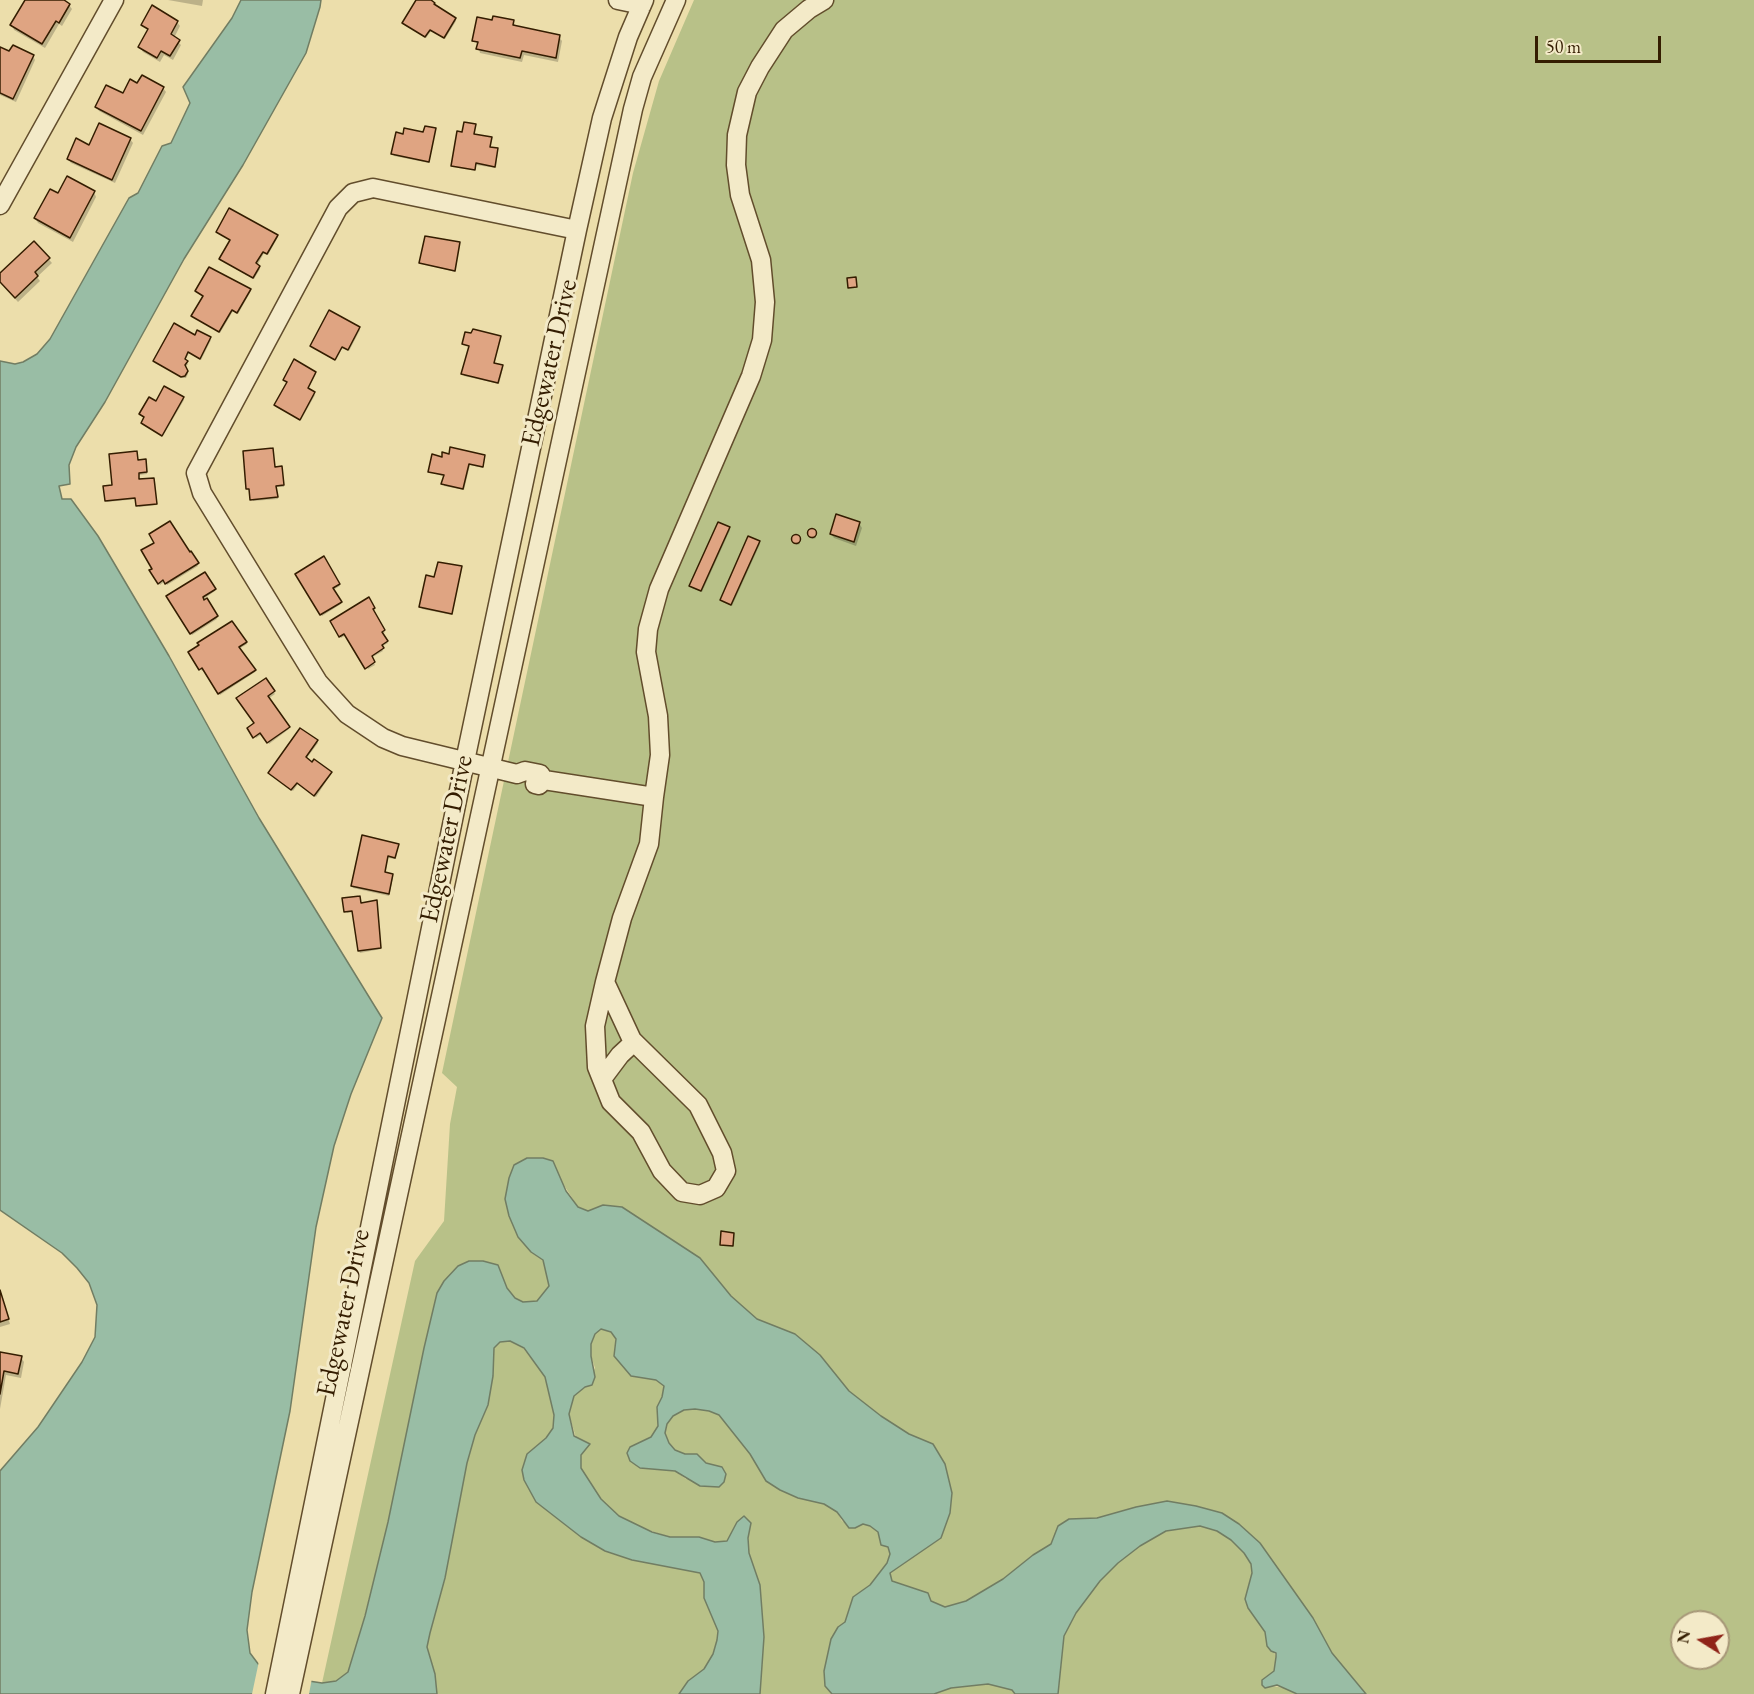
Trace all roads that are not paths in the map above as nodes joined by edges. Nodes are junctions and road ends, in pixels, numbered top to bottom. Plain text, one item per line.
1 (114, 0) edge
2 (618, 0) edge
3 (676, 0) edge
4 (824, 0) edge
5 (643, 3) edge
6 (0, 205) edge
7 (577, 230) junction
8 (465, 761) junction
9 (490, 767) junction
10 (654, 798) junction
11 (605, 982) junction
12 (634, 1042) junction
13 (602, 1079) junction
14 (294, 1642) junction
15 (275, 1694) edge
16 (290, 1694) edge

1 - 6 street
2 - 5 street
3 - 9 street, Edgewater Drive
4 - 10 street
5 - 7 street, Edgewater Drive
7 - 8 street, Edgewater Drive
7 - 8 street
8 - 9 street
8 - 14 street, Edgewater Drive
9 - 10 street
9 - 14 street, Edgewater Drive
10 - 11 street
11 - 12 street
11 - 13 street
12 - 13 street
12 - 13 street
14 - 15 street, Edgewater Drive
14 - 16 street, Edgewater Drive

